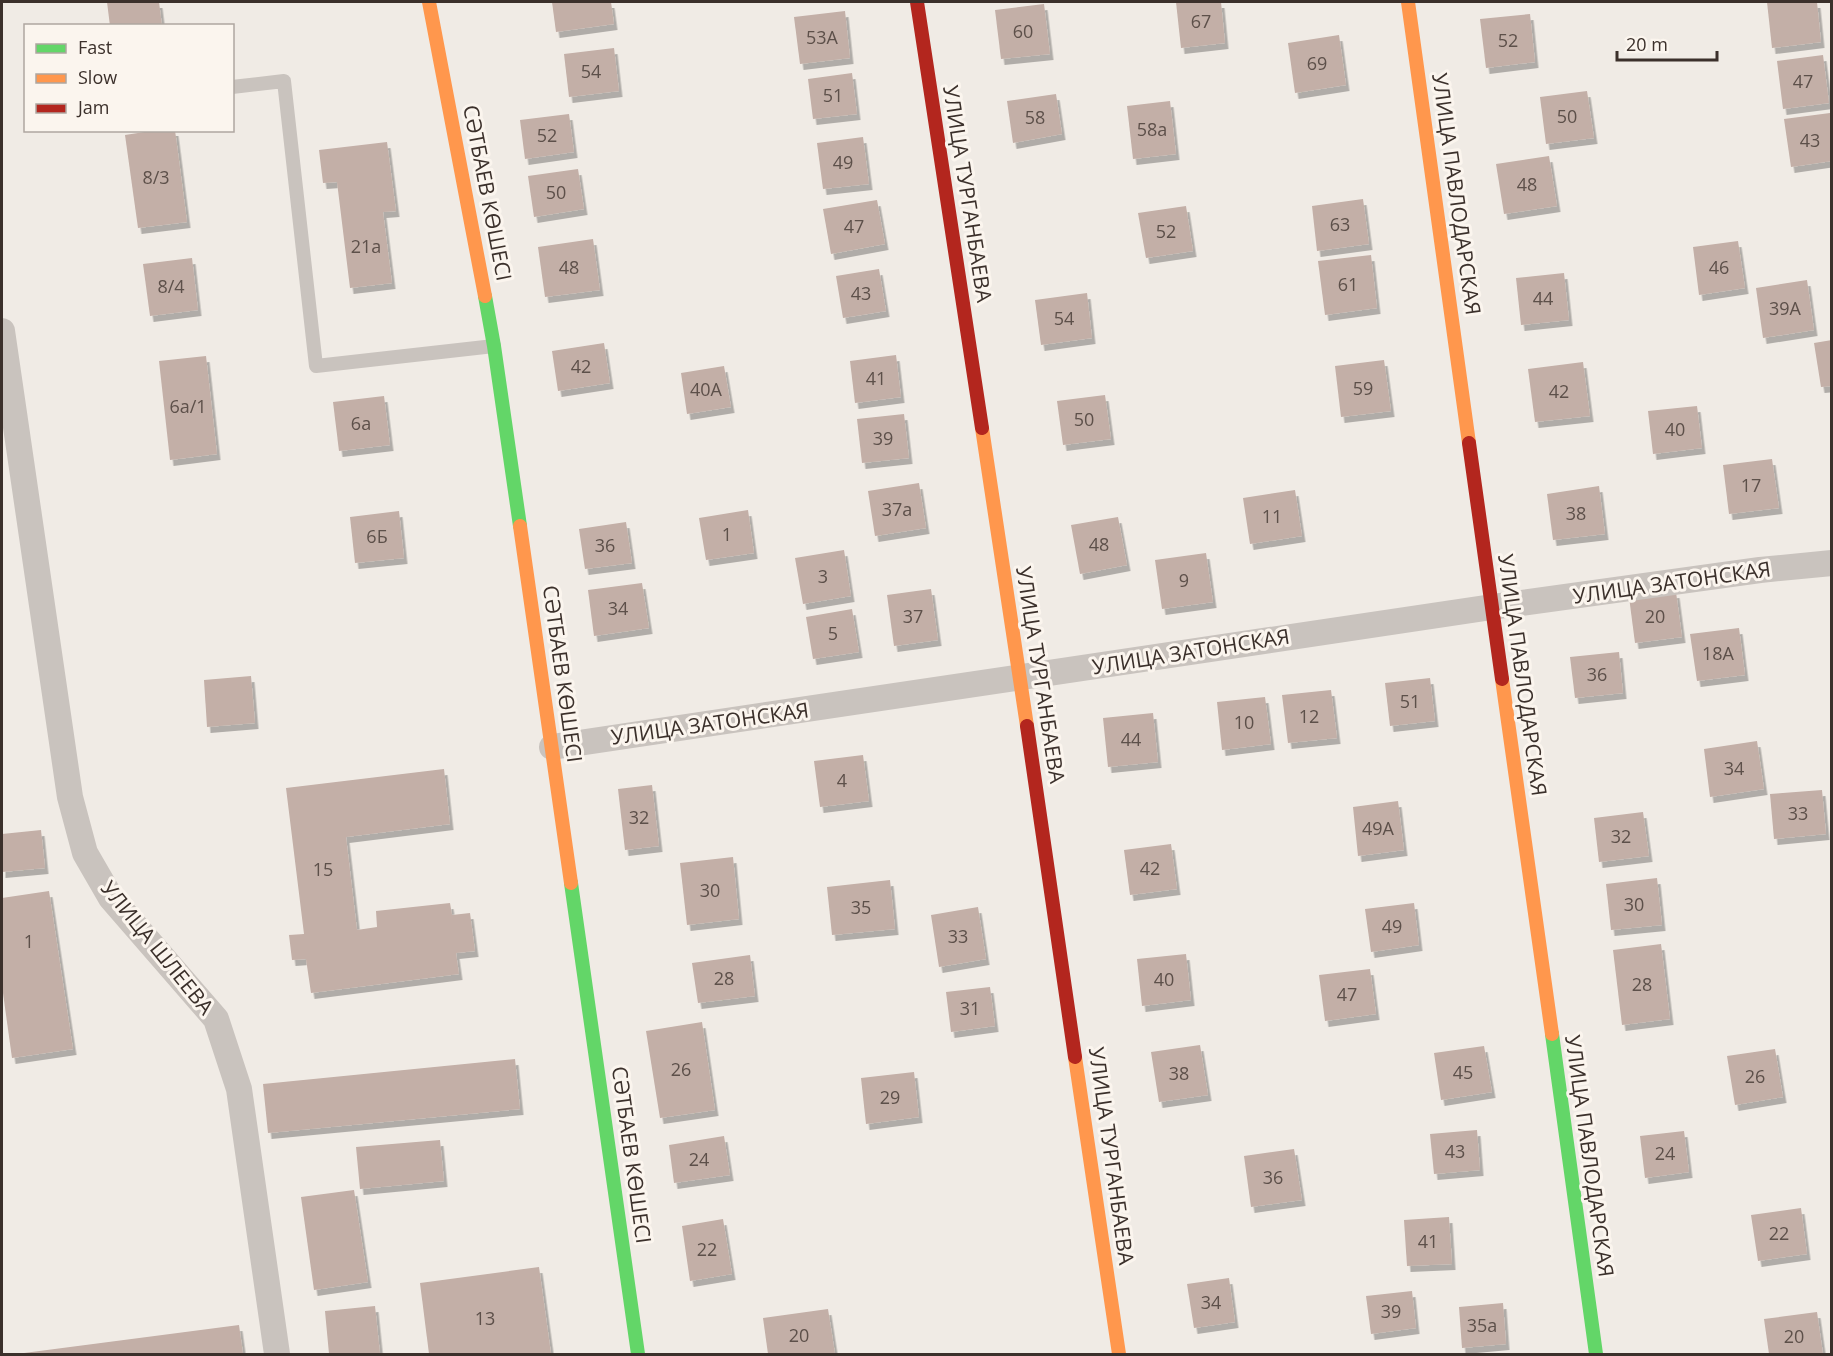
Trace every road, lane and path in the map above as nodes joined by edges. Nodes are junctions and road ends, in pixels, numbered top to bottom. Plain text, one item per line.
1 (429, 2) edge
2 (917, 2) edge
3 (1408, 2) edge
4 (234, 87) edge
5 (2, 331) edge
6 (494, 346) junction
7 (7, 401) edge
8 (1832, 563) edge
9 (1492, 607) junction
10 (1020, 678) junction
11 (552, 747) junction
12 (277, 1354) edge
13 (638, 1354) edge
14 (1119, 1354) edge
15 (1596, 1354) edge

1 - 6 street, СӘТБАЕВ КӨШЕСІ
2 - 10 street, УЛИЦА ТУРГАНБАЕВА
3 - 9 street, УЛИЦА ПАВЛОДАРСКАЯ
4 - 6 lane
5 - 7 street, УЛИЦА ШЛЕЕВА
6 - 11 street, СӘТБАЕВ КӨШЕСІ
7 - 12 street, УЛИЦА ШЛЕЕВА
8 - 9 street, УЛИЦА ЗАТОНСКАЯ
9 - 10 street, УЛИЦА ЗАТОНСКАЯ
9 - 15 street, УЛИЦА ПАВЛОДАРСКАЯ
10 - 11 street, УЛИЦА ЗАТОНСКАЯ
10 - 14 street, УЛИЦА ТУРГАНБАЕВА
11 - 13 street, СӘТБАЕВ КӨШЕСІ

